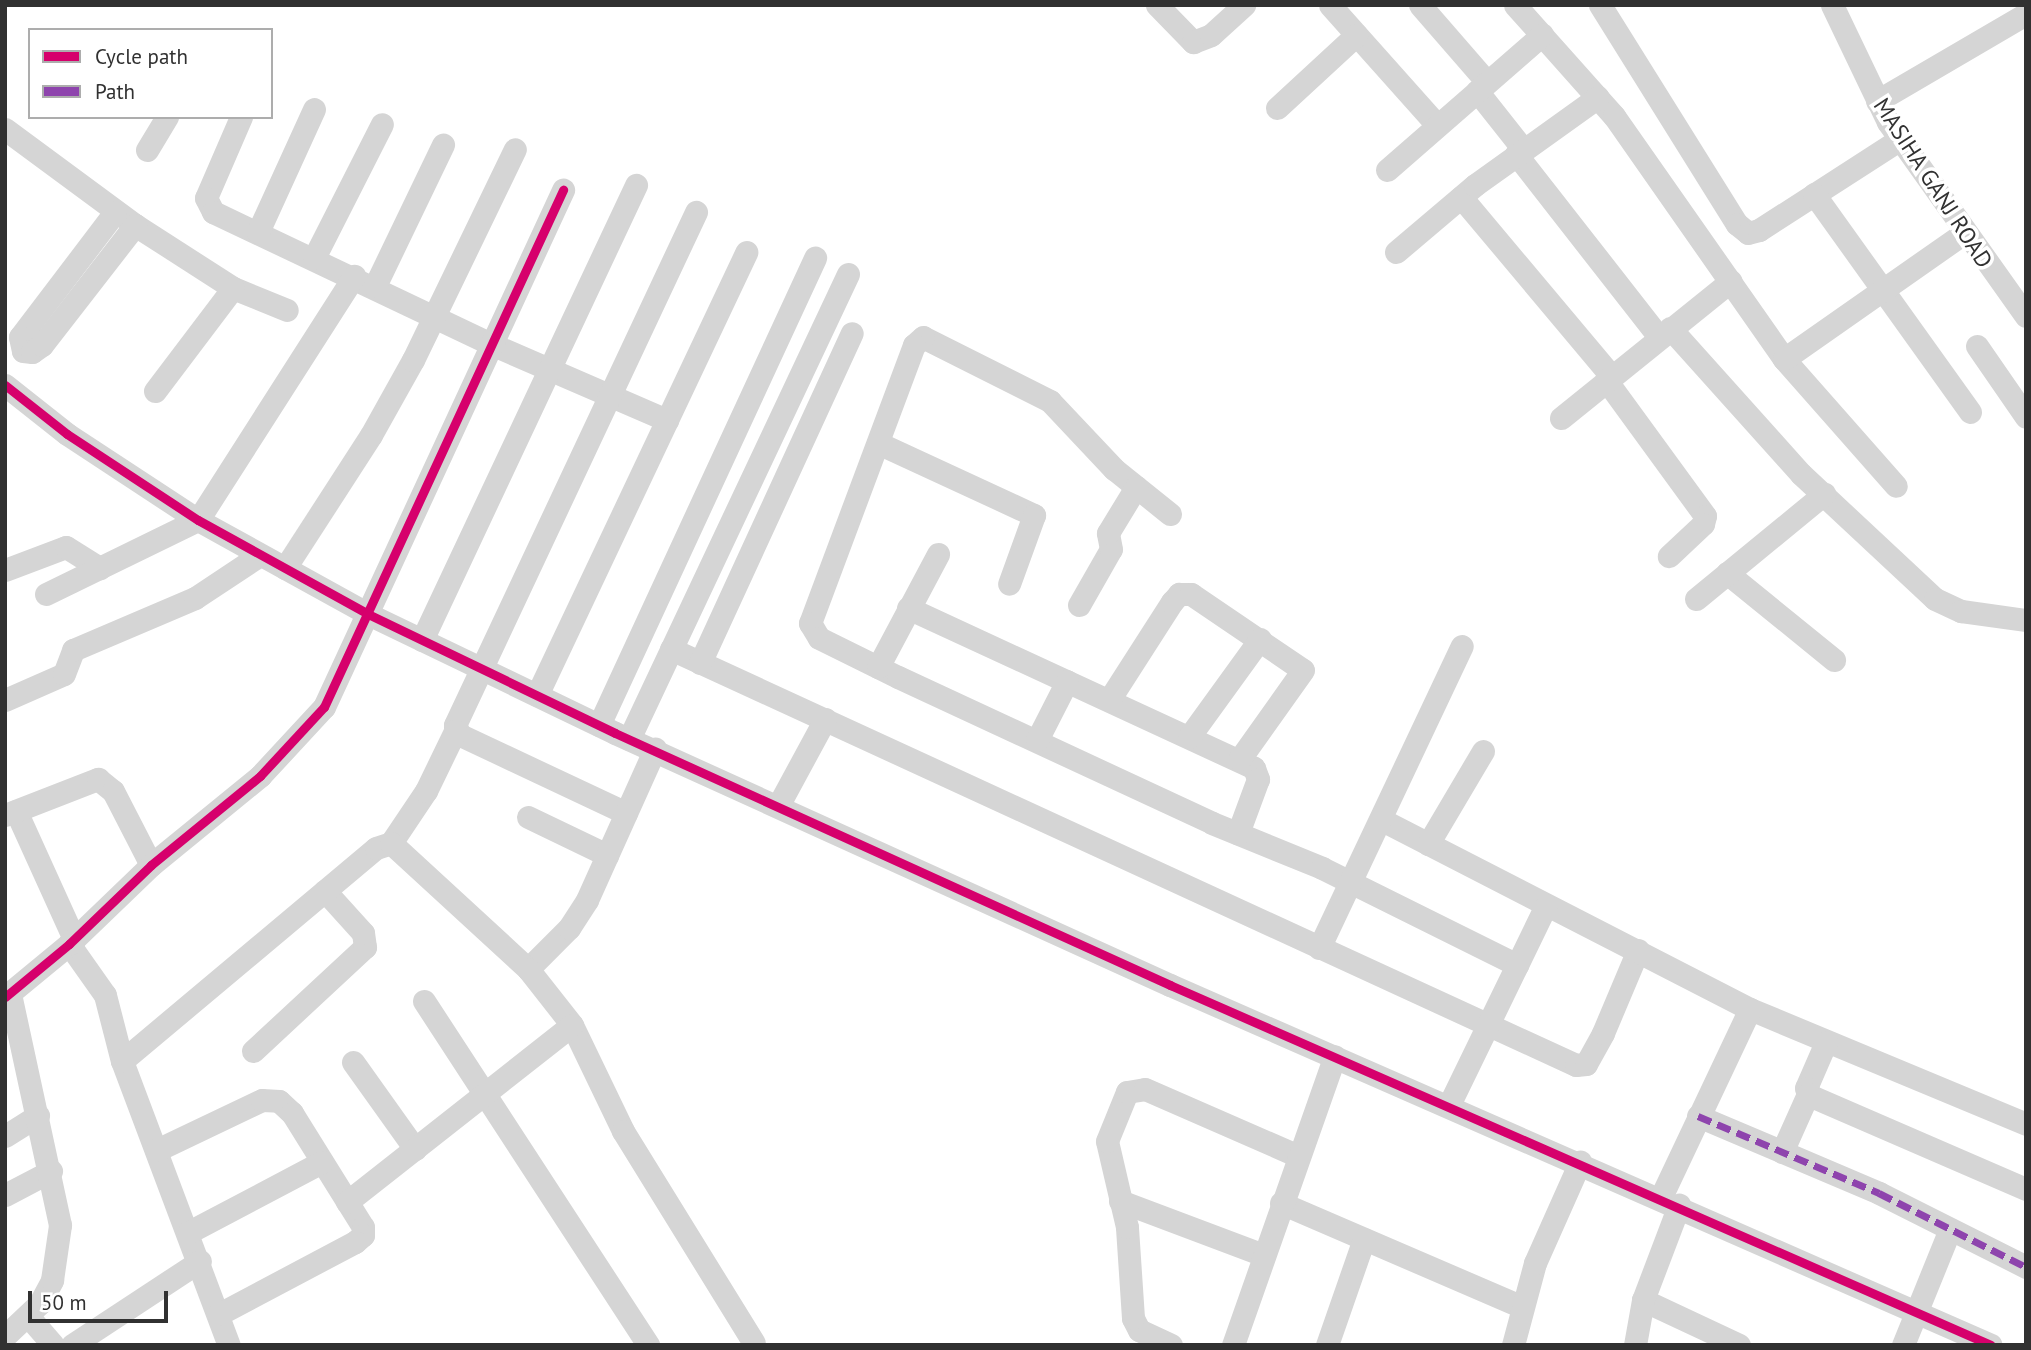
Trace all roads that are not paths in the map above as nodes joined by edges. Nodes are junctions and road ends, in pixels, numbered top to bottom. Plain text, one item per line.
1 (1157, 5) edge
2 (1244, 5) edge
3 (1330, 5) edge
4 (1420, 5) edge
5 (1515, 5) edge
6 (1600, 5) edge
7 (1832, 5) edge
8 (2026, 15) edge
9 (1356, 35) junction
10 (1542, 35) junction
11 (1482, 87) junction
12 (1598, 97) junction
13 (1877, 101) junction
14 (1276, 108) dead end
15 (314, 109) dead end
16 (166, 119) edge
17 (240, 119) edge
18 (382, 124) dead end
19 (1437, 125) junction
20 (5, 129) edge
21 (1900, 139) junction
22 (443, 145) dead end
23 (515, 149) dead end
24 (147, 150) dead end
25 (1520, 152) junction
26 (1387, 170) dead end
27 (636, 185) dead end
28 (563, 190) dead end
29 (1814, 194) junction
30 (1461, 197) junction
31 (115, 212) junction
32 (696, 212) dead end
33 (135, 225) junction
34 (258, 232) junction
35 (1964, 233) junction
36 (746, 252) dead end
37 (1396, 252) dead end
38 (314, 258) junction
39 (815, 258) dead end
40 (848, 274) dead end
41 (354, 276) junction
42 (1731, 281) junction
43 (375, 286) junction
44 (233, 288) junction
45 (1882, 290) junction
46 (2022, 304) edge
47 (287, 310) dead end
48 (434, 317) junction
49 (1664, 332) junction
50 (852, 333) dead end
51 (491, 344) junction
52 (1977, 346) dead end
53 (1784, 359) junction
54 (550, 370) junction
55 (1608, 378) junction
56 (5, 385) edge
57 (155, 391) dead end
58 (609, 393) junction
59 (1970, 412) dead end
60 (2026, 417) edge
61 (1561, 418) dead end
62 (667, 420) junction
63 (878, 443) junction
64 (1896, 486) dead end
65 (1136, 487) junction
66 (1824, 495) junction
67 (1170, 514) dead end
68 (198, 520) junction
69 (938, 554) dead end
70 (260, 555) junction
71 (1668, 556) dead end
72 (100, 568) junction
73 (285, 568) junction
74 (5, 570) edge
75 (1727, 573) junction
76 (1009, 584) dead end
77 (46, 594) dead end
78 (1696, 599) dead end
79 (1079, 605) dead end
80 (908, 608) junction
81 (368, 614) junction
82 (2026, 620) edge
83 (1260, 639) junction
84 (422, 640) junction
85 (1462, 646) dead end
86 (671, 649) junction
87 (1834, 660) dead end
88 (701, 663) junction
89 (878, 667) junction
90 (480, 668) junction
91 (1067, 681) junction
92 (537, 695) junction
93 (5, 700) edge
94 (1109, 700) junction
95 (825, 719) junction
96 (599, 725) junction
97 (455, 731) junction
98 (1189, 737) junction
99 (629, 739) junction
100 (1037, 740) junction
101 (655, 749) junction
102 (1483, 751) dead end
103 (1239, 760) junction
104 (778, 806) junction
105 (10, 813) edge
106 (626, 813) junction
107 (528, 817) dead end
108 (1382, 820) junction
109 (1238, 833) junction
110 (391, 843) junction
111 (1428, 844) junction
112 (607, 855) junction
113 (151, 865) junction
114 (1353, 883) junction
115 (325, 891) junction
116 (1546, 905) junction
117 (72, 941) junction
118 (1319, 947) junction
119 (1638, 950) junction
120 (1517, 965) junction
121 (528, 969) junction
122 (8, 995) edge
123 (424, 1002) dead end
124 (1749, 1009) junction
125 (572, 1025) junction
126 (1488, 1027) junction
127 (1826, 1042) junction
128 (253, 1051) dead end
129 (1335, 1056) junction
130 (122, 1061) junction
131 (353, 1062) dead end
132 (486, 1093) junction
133 (1808, 1094) junction
134 (1449, 1105) junction
135 (38, 1115) junction
136 (1698, 1116) junction
137 (2026, 1124) edge
138 (5, 1136) edge
139 (415, 1149) junction
140 (157, 1150) junction
141 (1782, 1152) junction
142 (1297, 1156) junction
143 (322, 1162) junction
144 (1580, 1162) junction
145 (51, 1171) junction
146 (2026, 1189) edge
147 (5, 1195) edge
148 (1120, 1201) junction
149 (1670, 1201) junction
150 (347, 1202) junction
151 (1281, 1203) junction
152 (1950, 1229) junction
153 (189, 1232) junction
154 (1364, 1239) junction
155 (1264, 1255) junction
156 (200, 1261) junction
157 (2026, 1267) edge
158 (1643, 1300) junction
159 (1522, 1307) junction
160 (1916, 1311) junction
161 (219, 1314) junction
162 (29, 1316) junction
163 (5, 1336) edge
164 (754, 1342) dead end
165 (1329, 1344) edge
166 (53, 1345) edge
167 (72, 1345) edge
168 (229, 1345) edge
169 (648, 1345) edge
170 (1171, 1345) edge
171 (1233, 1345) edge
172 (1513, 1345) edge
173 (1635, 1345) edge
174 (1739, 1345) edge
175 (1903, 1345) edge
176 (1991, 1345) edge

1 - 2 street
3 - 9 street
4 - 11 street
5 - 10 street
6 - 29 street
7 - 13 street, MASIHA GANJ ROAD
8 - 13 street
9 - 14 street
9 - 19 street
10 - 11 street
10 - 12 street
11 - 19 street
11 - 25 street
12 - 25 street
12 - 42 street
13 - 21 street, MASIHA GANJ ROAD
15 - 34 street
16 - 24 street
17 - 34 street
18 - 38 street
19 - 26 street
20 - 31 street
21 - 29 street
21 - 35 street, MASIHA GANJ ROAD
22 - 43 street
23 - 48 street
25 - 30 street
25 - 49 street
27 - 54 street
28 - 51 street
29 - 45 street
30 - 37 street
30 - 55 street
31 - 33 street
31 - 33 street
32 - 58 street
33 - 44 street
34 - 38 street
35 - 45 street
35 - 46 street, MASIHA GANJ ROAD
36 - 62 street
38 - 41 street
39 - 96 street
40 - 86 street
41 - 43 street
41 - 68 street
42 - 49 street
42 - 53 street
43 - 48 street
44 - 47 street
44 - 57 street
45 - 53 street
45 - 59 street
48 - 51 street
48 - 73 street
49 - 55 street
49 - 66 street
50 - 88 street
51 - 54 street
51 - 81 street
52 - 60 street
53 - 64 street
54 - 58 street
54 - 84 street
55 - 61 street
55 - 71 street
56 - 68 street
58 - 62 street
58 - 90 street
62 - 92 street
63 - 65 street
63 - 76 street
63 - 89 street
65 - 67 street
65 - 79 street
66 - 75 street
66 - 82 street
68 - 70 street
68 - 72 street
69 - 80 street
70 - 73 street
70 - 93 street
72 - 74 street
72 - 77 street
73 - 81 street
75 - 78 street
75 - 87 street
80 - 89 street
80 - 91 street
81 - 84 street
81 - 113 street
83 - 94 street
83 - 98 street
83 - 103 street
84 - 90 street
85 - 108 street
86 - 88 street
86 - 99 street
88 - 95 street
89 - 100 street
90 - 92 street
90 - 97 street
91 - 94 street
91 - 100 street
92 - 96 street
94 - 98 street
95 - 104 street
95 - 118 street
96 - 99 street
97 - 106 street
97 - 110 street
98 - 103 street
99 - 101 street
100 - 109 street
101 - 104 street
101 - 106 street
102 - 111 street
103 - 109 street
104 - 129 street
105 - 113 street
105 - 117 street
106 - 112 street
107 - 112 street
108 - 111 street
108 - 114 street
109 - 114 street
110 - 115 street
110 - 121 street
111 - 116 street
112 - 121 street
113 - 117 street
114 - 118 street
114 - 120 street
115 - 128 street
115 - 130 street
116 - 119 street
116 - 120 street
117 - 122 street
117 - 130 street
118 - 126 street
119 - 124 street
119 - 126 street
120 - 126 street
121 - 125 street
122 - 135 street
123 - 132 street
124 - 127 street
124 - 136 street
125 - 132 street
125 - 164 street
126 - 134 street
127 - 133 street
127 - 137 street
129 - 134 street
129 - 142 street
130 - 140 street
131 - 139 street
132 - 139 street
132 - 169 street
133 - 141 street
133 - 146 street
134 - 144 street
135 - 138 street
135 - 145 street
136 - 141 street
136 - 149 street
139 - 150 street
140 - 143 street
140 - 153 street
141 - 152 street
142 - 148 street
142 - 151 street
143 - 150 street
143 - 153 street
144 - 149 street
144 - 159 street
145 - 147 street
145 - 162 street
148 - 155 street
148 - 170 street
149 - 158 street
149 - 160 street
150 - 161 street
151 - 154 street
151 - 155 street
152 - 157 street
152 - 160 street
153 - 156 street
154 - 159 street
154 - 165 street
155 - 171 street
156 - 161 street
156 - 167 street
158 - 173 street
158 - 174 street
159 - 172 street
160 - 175 street
160 - 176 street
161 - 168 street
162 - 163 street
162 - 166 street

